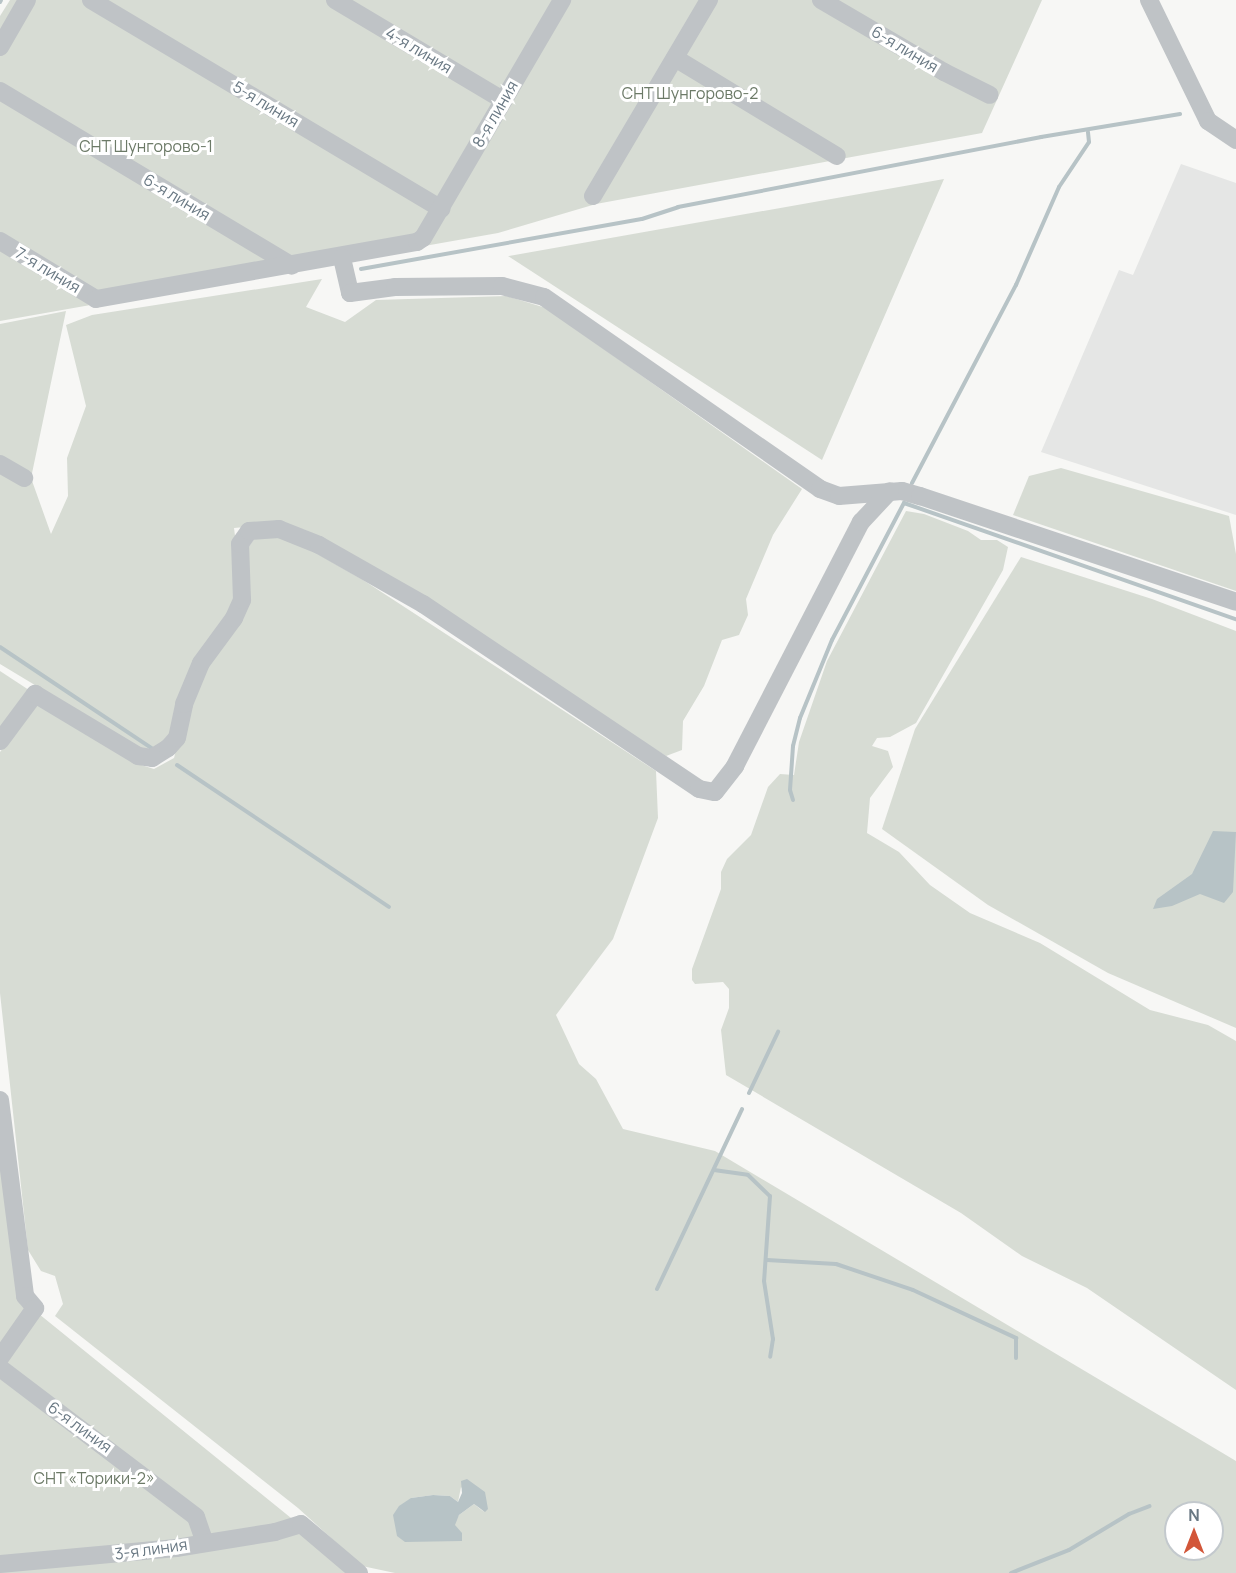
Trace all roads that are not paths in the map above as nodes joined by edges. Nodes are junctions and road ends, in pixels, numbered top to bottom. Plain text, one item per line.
1 (27, 0) edge
2 (91, 0) edge
3 (335, 0) edge
4 (562, 0) edge
5 (709, 0) edge
6 (821, 0) edge
7 (1149, 0) edge
8 (0, 46) edge
9 (675, 58) junction
10 (0, 91) edge
11 (990, 95) dead end
12 (503, 100) junction
13 (1236, 140) edge
14 (837, 156) dead end
15 (593, 196) dead end
16 (441, 209) junction
17 (0, 242) edge
18 (342, 258) junction
19 (285, 267) junction
20 (0, 464) edge
21 (24, 478) dead end
22 (890, 491) junction
23 (1236, 602) edge
24 (0, 741) edge
25 (0, 1100) edge
26 (8, 1217) edge
27 (0, 1358) edge
28 (0, 1368) edge
29 (204, 1540) junction
30 (0, 1564) edge
31 (360, 1573) edge

1 - 8 street
2 - 16 street, 5-я линия
3 - 12 street, 4-я линия
4 - 12 street, 8-я линия
5 - 9 street
6 - 11 street, 6-я линия
7 - 13 street
9 - 14 street
9 - 15 street
10 - 19 street, 6-я линия
12 - 16 street, 8-я линия
16 - 18 street, 8-я линия
17 - 19 street, 7-я линия
18 - 19 street
18 - 22 street
20 - 21 street
22 - 23 street
22 - 24 street
25 - 26 street
26 - 27 street
28 - 29 street, 6-я линия
29 - 30 street, 3-я линия
29 - 31 street, 3-я линия

